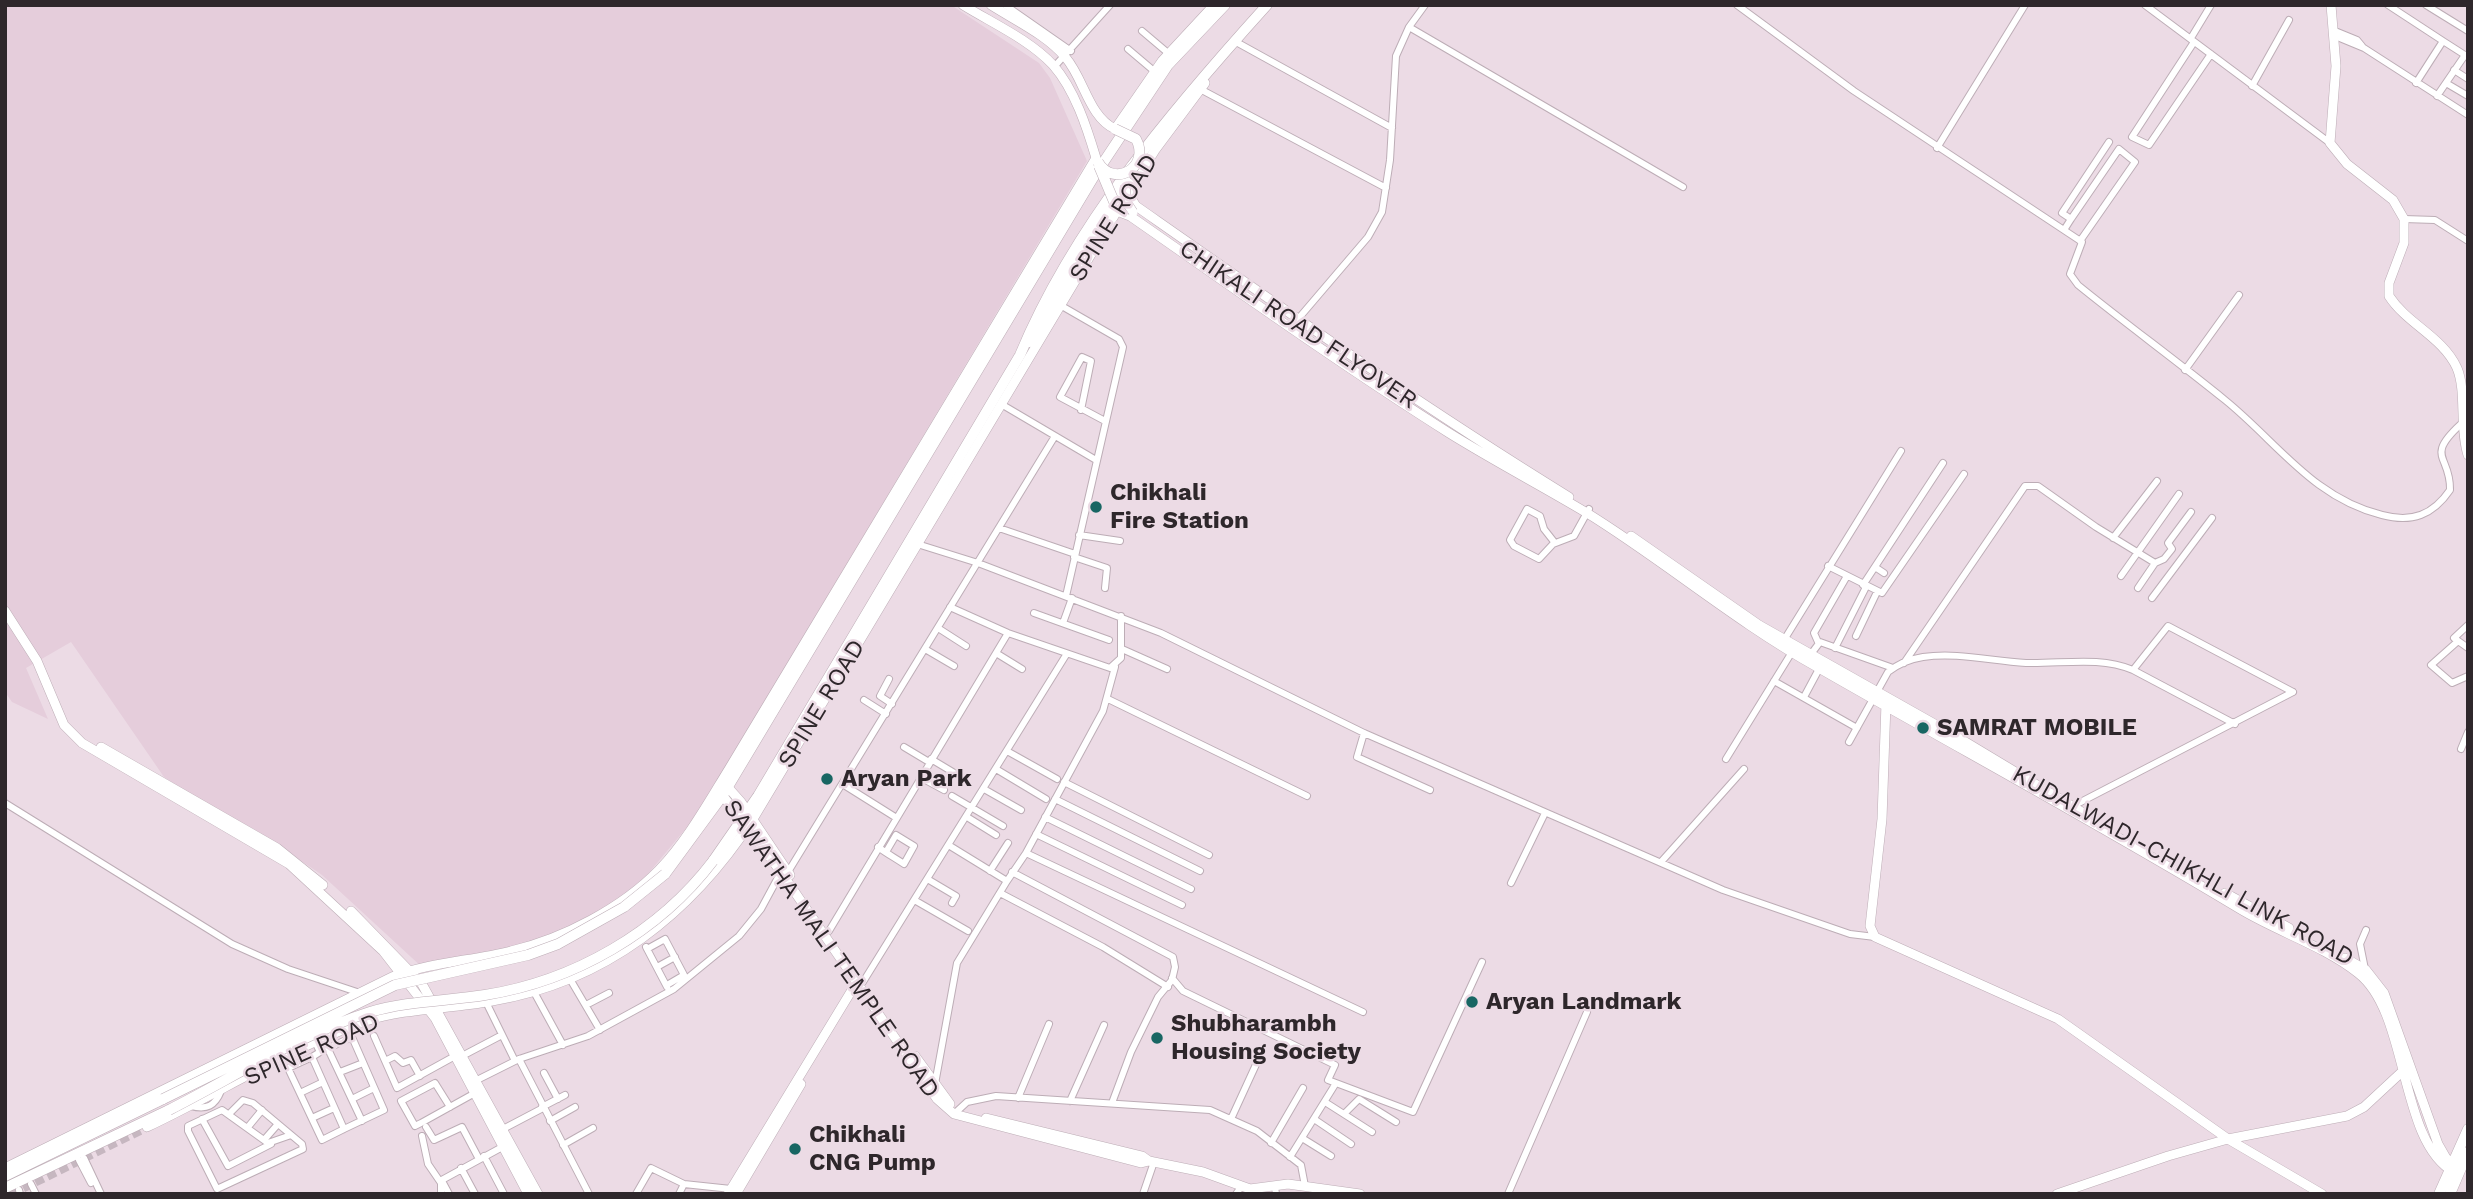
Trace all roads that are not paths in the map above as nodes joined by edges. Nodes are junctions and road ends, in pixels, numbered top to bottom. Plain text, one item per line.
1 (963, 5) edge
2 (991, 5) edge
3 (1110, 5) edge
4 (1214, 5) edge
5 (1225, 5) edge
6 (1259, 5) edge
7 (1267, 5) edge
8 (1273, 5) edge
9 (1425, 5) edge
10 (1737, 5) edge
11 (2025, 5) edge
12 (2145, 5) edge
13 (2211, 5) edge
14 (2331, 5) edge
15 (2388, 5) edge
16 (2426, 5) edge
17 (1003, 7) edge
18 (2289, 20) dead end
19 (1409, 27) junction
20 (1142, 31) dead end
21 (2468, 32) edge
22 (2335, 33) junction
23 (2193, 40) junction
24 (2443, 41) junction
25 (1238, 43) junction
26 (1128, 49) dead end
27 (1168, 53) junction
28 (1068, 54) junction
29 (2211, 54) junction
30 (2466, 56) edge
31 (1054, 67) junction
32 (2454, 70) junction
33 (1154, 71) junction
34 (2468, 79) edge
35 (2416, 83) junction
36 (2446, 83) junction
37 (2252, 86) junction
38 (1197, 87) junction
39 (2437, 96) junction
40 (2468, 96) edge
41 (2468, 115) edge
42 (1392, 128) junction
43 (1115, 129) junction
44 (2109, 142) dead end
45 (2330, 143) junction
46 (1937, 148) junction
47 (1140, 150) junction
48 (1098, 162) junction
49 (1136, 166) junction
50 (1683, 187) dead end
51 (1386, 188) junction
52 (1127, 189) junction
53 (1116, 207) junction
54 (1133, 212) junction
55 (2062, 213) junction
56 (2071, 219) junction
57 (2404, 219) junction
58 (2055, 224) junction
59 (2064, 230) junction
60 (2081, 241) junction
61 (2468, 241) edge
62 (2239, 295) dead end
63 (1060, 305) junction
64 (1298, 319) junction
65 (1020, 355) junction
66 (2185, 370) junction
67 (1001, 404) junction
68 (1081, 410) junction
69 (1105, 421) junction
70 (2461, 424) junction
71 (1055, 436) junction
72 (1463, 437) junction
73 (1901, 451) dead end
74 (2468, 455) edge
75 (1096, 460) junction
76 (1943, 463) dead end
77 (1964, 474) dead end
78 (2157, 481) dead end
79 (2179, 494) dead end
80 (1588, 511) junction
81 (2190, 512) dead end
82 (2212, 518) dead end
83 (999, 528) junction
84 (1079, 534) junction
85 (2113, 538) junction
86 (1120, 541) dead end
87 (914, 543) junction
88 (1555, 543) junction
89 (2137, 554) junction
90 (1075, 556) junction
91 (978, 563) junction
92 (2155, 564) junction
93 (1828, 566) junction
94 (1875, 567) junction
95 (1884, 573) dead end
96 (1847, 576) junction
97 (2121, 576) dead end
98 (1865, 586) junction
99 (1105, 588) dead end
100 (2138, 588) dead end
101 (1877, 592) junction
102 (1069, 597) junction
103 (2152, 598) dead end
104 (950, 607) junction
105 (5, 611) edge
106 (1034, 613) dead end
107 (1121, 616) junction
108 (9, 621) edge
109 (1063, 623) junction
110 (2468, 625) edge
111 (938, 628) junction
112 (1008, 633) junction
113 (1856, 636) dead end
114 (1108, 640) dead end
115 (1784, 640) junction
116 (1818, 642) junction
117 (2457, 642) junction
118 (966, 646) dead end
119 (1835, 648) junction
120 (2468, 648) edge
121 (925, 649) junction
122 (1122, 649) junction
123 (1792, 652) junction
124 (996, 653) junction
125 (1811, 654) junction
126 (1066, 655) junction
127 (1904, 663) junction
128 (954, 666) dead end
129 (1115, 667) junction
130 (1893, 668) junction
131 (1022, 669) dead end
132 (1167, 669) dead end
133 (1819, 669) junction
134 (2133, 670) junction
135 (2468, 676) edge
136 (890, 679) dead end
137 (1774, 681) junction
138 (1804, 697) junction
139 (1108, 699) junction
140 (863, 700) dead end
141 (1883, 701) junction
142 (892, 704) junction
143 (886, 714) junction
144 (2235, 724) junction
145 (1857, 728) junction
146 (2468, 732) edge
147 (1364, 733) junction
148 (1849, 742) dead end
149 (904, 747) dead end
150 (2461, 749) dead end
151 (1007, 751) junction
152 (1726, 759) dead end
153 (930, 761) junction
154 (996, 769) junction
155 (1744, 769) dead end
156 (956, 774) dead end
157 (920, 777) junction
158 (1060, 780) junction
159 (844, 785) junction
160 (722, 788) junction
161 (984, 789) junction
162 (944, 790) dead end
163 (1430, 790) dead end
164 (952, 796) dead end
165 (1307, 796) dead end
166 (1046, 799) dead end
167 (1055, 799) junction
168 (5, 803) edge
169 (2073, 806) junction
170 (973, 807) junction
171 (1021, 810) dead end
172 (708, 811) junction
173 (1545, 813) junction
174 (895, 817) junction
175 (967, 817) junction
176 (1045, 817) junction
177 (748, 819) junction
178 (1003, 826) dead end
179 (1036, 834) junction
180 (996, 835) dead end
181 (1008, 843) dead end
182 (950, 846) junction
183 (878, 847) junction
184 (886, 852) junction
185 (1026, 853) junction
186 (1209, 855) dead end
187 (1661, 862) junction
188 (990, 871) junction
189 (1200, 871) dead end
190 (784, 872) junction
191 (1012, 872) junction
192 (930, 878) junction
193 (1006, 881) junction
194 (1511, 883) dead end
195 (944, 884) dead end
196 (1191, 889) dead end
197 (1000, 893) junction
198 (916, 901) junction
199 (952, 903) dead end
200 (1182, 905) dead end
201 (2246, 909) junction
202 (2367, 930) dead end
203 (829, 931) junction
204 (968, 931) dead end
205 (1875, 937) junction
206 (641, 939) junction
207 (647, 949) junction
208 (675, 957) junction
209 (1482, 962) dead end
210 (657, 968) junction
211 (2365, 969) junction
212 (406, 972) junction
213 (1172, 978) junction
214 (570, 979) junction
215 (859, 982) junction
216 (1168, 986) junction
217 (668, 988) junction
218 (534, 992) junction
219 (359, 993) junction
220 (609, 993) dead end
221 (486, 1002) junction
222 (586, 1005) junction
223 (433, 1010) junction
224 (1363, 1012) dead end
225 (1587, 1012) dead end
226 (1049, 1024) dead end
227 (1104, 1025) dead end
228 (600, 1030) junction
229 (502, 1034) junction
230 (374, 1036) dead end
231 (563, 1045) junction
232 (318, 1048) junction
233 (329, 1048) junction
234 (460, 1055) junction
235 (312, 1056) junction
236 (1259, 1058) dead end
237 (517, 1060) junction
238 (385, 1061) junction
239 (363, 1063) junction
240 (2406, 1069) junction
241 (340, 1072) junction
242 (544, 1073) dead end
243 (419, 1076) junction
244 (477, 1080) junction
245 (323, 1082) junction
246 (1336, 1083) junction
247 (934, 1085) junction
248 (374, 1088) junction
249 (1303, 1088) dead end
250 (221, 1091) junction
251 (300, 1093) junction
252 (475, 1093) junction
253 (565, 1095) dead end
254 (1018, 1098) junction
255 (352, 1099) junction
256 (558, 1099) junction
257 (1070, 1101) junction
258 (1325, 1102) junction
259 (1112, 1103) junction
260 (191, 1106) junction
261 (210, 1106) junction
262 (450, 1107) junction
263 (543, 1107) junction
264 (575, 1107) dead end
265 (334, 1108) junction
266 (262, 1110) junction
267 (956, 1112) junction
268 (214, 1114) junction
269 (230, 1114) junction
270 (1344, 1114) junction
271 (142, 1115) junction
272 (312, 1118) junction
273 (202, 1119) junction
274 (1231, 1119) junction
275 (1314, 1119) junction
276 (362, 1121) junction
277 (550, 1121) junction
278 (1395, 1122) dead end
279 (278, 1124) junction
280 (248, 1127) junction
281 (426, 1127) dead end
282 (593, 1128) dead end
283 (344, 1129) junction
284 (503, 1129) junction
285 (2468, 1129) edge
286 (1372, 1132) dead end
287 (290, 1135) junction
288 (422, 1136) dead end
289 (1303, 1138) junction
290 (2228, 1139) junction
291 (267, 1142) junction
292 (1271, 1143) junction
293 (1351, 1144) dead end
294 (507, 1145) junction
295 (563, 1145) junction
296 (2468, 1152) edge
297 (1331, 1156) dead end
298 (482, 1157) junction
299 (1290, 1157) junction
300 (245, 1158) junction
301 (81, 1159) dead end
302 (1151, 1162) junction
303 (5, 1168) edge
304 (461, 1168) junction
305 (2455, 1169) junction
306 (253, 1174) junction
307 (5, 1176) edge
308 (440, 1180) junction
309 (31, 1184) dead end
310 (684, 1184) junction
311 (1305, 1186) junction
312 (5, 1188) edge
313 (1275, 1190) edge
314 (1239, 1191) edge
315 (732, 1192) edge
316 (1329, 1192) edge
317 (99, 1193) edge
318 (36, 1194) edge
319 (442, 1194) edge
320 (449, 1194) edge
321 (475, 1194) edge
322 (504, 1194) edge
323 (528, 1194) edge
324 (538, 1194) edge
325 (589, 1194) edge
326 (636, 1194) edge
327 (679, 1194) edge
328 (1143, 1194) edge
329 (1360, 1194) edge
330 (1508, 1194) edge
331 (2057, 1194) edge
332 (2322, 1194) edge
333 (2439, 1194) edge
334 (2449, 1194) edge

1 - 31 street
2 - 17 street
3 - 28 street
4 - 27 street, SPINE ROAD
5 - 160 main road, SPINE ROAD
6 - 47 main road
7 - 38 main road, SPINE ROAD
8 - 25 street, SPINE ROAD
9 - 19 street
10 - 46 street
11 - 46 street
12 - 23 street
13 - 23 street
14 - 22 street
15 - 24 street
16 - 21 street
17 - 28 street
18 - 37 street
19 - 42 street
19 - 50 street
20 - 27 street
22 - 35 street
22 - 45 street
23 - 29 street
23 - 29 street
24 - 30 street
24 - 35 street
25 - 38 street, SPINE ROAD
25 - 42 street
26 - 33 street
27 - 33 street, SPINE ROAD
28 - 31 street
28 - 43 street
29 - 37 street
30 - 32 street
31 - 48 street
32 - 34 street
32 - 36 street
33 - 43 street, SPINE ROAD
35 - 39 street
36 - 39 street
36 - 40 street
37 - 45 street
38 - 51 street
38 - 52 street, SPINE ROAD
38 - 65 main road, SPINE ROAD
39 - 41 street
42 - 51 street
43 - 47 main road, bridge
44 - 55 street
45 - 57 street
46 - 58 street
47 - 49 main road, bridge
48 - 49 main road, bridge
48 - 53 main road, bridge
48 - 160 street, SPINE ROAD
49 - 52 main road, bridge
51 - 64 street
52 - 53 main road, bridge
52 - 54 street, bridge
52 - 64 street
53 - 54 street, CHIKALI ROAD FLYOVER, bridge
53 - 63 street, SPINE ROAD
53 - 65 main road
53 - 72 street
54 - 72 street, CHIKALI ROAD FLYOVER
55 - 56 street
55 - 58 street
56 - 59 street
56 - 60 street
57 - 61 street
57 - 70 street
58 - 59 street
59 - 60 street
60 - 66 street
62 - 66 street
63 - 67 street, SPINE ROAD
63 - 69 street
64 - 72 street
65 - 87 main road, SPINE ROAD
66 - 70 street
67 - 71 street
67 - 87 street, SPINE ROAD
68 - 68 street
68 - 69 street
69 - 75 street
70 - 74 street
71 - 75 street
71 - 83 street
72 - 80 street
73 - 93 street
75 - 84 street
76 - 94 street
77 - 101 street
78 - 85 street
79 - 89 street
80 - 88 street
80 - 115 street
80 - 123 street
81 - 92 street
82 - 103 street
83 - 90 street
83 - 91 street
84 - 86 street
84 - 90 street
85 - 89 street
85 - 127 street
87 - 91 street
87 - 177 main road, SPINE ROAD
88 - 88 street
89 - 92 street
89 - 97 street
90 - 99 street
90 - 102 street
91 - 102 street
91 - 104 street
92 - 100 street
93 - 96 street
93 - 115 street
94 - 95 street
94 - 98 street
96 - 98 street
96 - 116 street
98 - 101 street
98 - 119 street
101 - 113 street
102 - 107 street
102 - 109 street
104 - 111 street
104 - 112 street
105 - 108 street
106 - 109 street
107 - 122 street
107 - 147 street
108 - 212 street
109 - 114 street
110 - 117 street
111 - 118 street
111 - 121 street
112 - 124 street
112 - 126 street
115 - 125 street
116 - 119 street
116 - 125 street
117 - 120 street
117 - 135 street
119 - 130 street
121 - 128 street
121 - 142 street
122 - 129 street
122 - 132 street
123 - 133 street
123 - 137 street
124 - 131 street
124 - 153 street
125 - 141 street
126 - 129 street
126 - 151 street
127 - 130 street
127 - 134 street
129 - 139 street
130 - 141 street
133 - 138 street
133 - 141 street
134 - 144 street
134 - 144 street
136 - 142 street
137 - 138 street
137 - 152 street
138 - 145 street
139 - 158 street
139 - 165 street
140 - 143 street
141 - 145 street
141 - 169 street, KUDALWADI-CHIKHLI LINK ROAD
141 - 201 street, KUDALWADI-CHIKHLI LINK ROAD
141 - 205 street
142 - 143 street
143 - 159 street
144 - 169 street
145 - 148 street
146 - 150 street
147 - 163 street
147 - 173 street
149 - 153 street
151 - 154 street
151 - 158 street
153 - 156 street
153 - 157 street
154 - 161 street
154 - 166 street
155 - 187 street
157 - 162 street
157 - 174 street
158 - 167 street
158 - 186 street
159 - 174 street
159 - 190 street
160 - 172 main road
160 - 177 street, SAWATHA MALI TEMPLE ROAD
161 - 170 street
161 - 171 street
164 - 170 street
167 - 176 street
167 - 189 street
168 - 219 street
169 - 201 street, KUDALWADI-CHIKHLI LINK ROAD
170 - 175 street
170 - 178 street
172 - 212 street, SPINE ROAD
172 - 271 main road, bridge
173 - 187 street
173 - 194 street
174 - 183 street
175 - 180 street
175 - 182 street
176 - 179 street
176 - 196 street
177 - 190 street, SAWATHA MALI TEMPLE ROAD
177 - 206 street, SPINE ROAD
177 - 271 main road, bridge
179 - 185 street
179 - 200 street
181 - 188 street
182 - 188 street
182 - 192 street
183 - 184 street
183 - 203 street
184 - 184 street
185 - 191 street
185 - 224 street
187 - 205 street
188 - 193 street
190 - 203 street, SAWATHA MALI TEMPLE ROAD
190 - 215 street, SAWATHA MALI TEMPLE ROAD
190 - 217 street
191 - 193 street
191 - 213 street
192 - 195 street
192 - 198 street
192 - 199 street
193 - 197 street
197 - 216 street
197 - 247 street
198 - 204 street
198 - 215 street
201 - 211 street, KUDALWADI-CHIKHLI LINK ROAD
201 - 240 street, KUDALWADI-CHIKHLI LINK ROAD
202 - 211 street
203 - 215 street, SAWATHA MALI TEMPLE ROAD
205 - 290 street
206 - 207 street
206 - 214 street, SPINE ROAD
207 - 208 street
207 - 210 street
208 - 210 street
208 - 217 street
209 - 246 street
210 - 217 street
211 - 240 street, KUDALWADI-CHIKHLI LINK ROAD
212 - 219 street, SPINE ROAD
212 - 223 street
213 - 216 street
213 - 246 street
214 - 218 street, SPINE ROAD
214 - 222 street
215 - 247 street, SAWATHA MALI TEMPLE ROAD
215 - 267 street, SAWATHA MALI TEMPLE ROAD
215 - 315 street
216 - 259 street
217 - 228 street
218 - 221 street, SPINE ROAD
218 - 231 street
219 - 271 street, SPINE ROAD
220 - 222 street
221 - 223 street, SPINE ROAD
221 - 229 street
222 - 228 street
223 - 232 street, SPINE ROAD
223 - 234 street
225 - 330 street
226 - 254 street
227 - 257 street
228 - 231 street
229 - 234 street
229 - 237 street
230 - 238 street
231 - 237 street
232 - 233 street
232 - 235 street
232 - 250 street, SPINE ROAD
233 - 239 street
233 - 241 street
234 - 243 street
234 - 244 street
234 - 252 street
235 - 245 street
235 - 251 street
236 - 274 street
237 - 244 street
237 - 263 street
238 - 243 street
238 - 243 street
239 - 241 street
239 - 248 street
240 - 290 street
240 - 305 street, KUDALWADI-CHIKHLI LINK ROAD
241 - 255 street
242 - 256 street
244 - 284 street
245 - 251 street
245 - 265 street
246 - 258 street
247 - 267 street, SAWATHA MALI TEMPLE ROAD
248 - 255 street
248 - 276 street
249 - 292 street
250 - 260 street, SPINE ROAD
250 - 261 street
251 - 272 street
252 - 262 street
252 - 294 street
253 - 256 street
254 - 257 street
254 - 267 street
255 - 276 street
256 - 263 street
257 - 259 street
258 - 270 street
258 - 275 street
259 - 274 street
260 - 261 street
260 - 271 street, SPINE ROAD
261 - 268 street
262 - 262 street
263 - 277 street
263 - 284 street
264 - 277 street
265 - 272 street
265 - 283 street
266 - 269 street
266 - 279 street
266 - 280 street
267 - 302 street, SAWATHA MALI TEMPLE ROAD
268 - 269 street
268 - 273 street
269 - 280 street
270 - 278 street
270 - 286 street
271 - 303 street, SPINE ROAD
271 - 307 main road, SPINE ROAD
271 - 312 main road, SPINE ROAD
272 - 283 street
273 - 300 street
273 - 306 street
274 - 292 street
275 - 289 street
275 - 293 street
276 - 283 street
277 - 295 street
279 - 287 street
279 - 291 street
280 - 291 street
281 - 298 street
282 - 295 street
284 - 294 street
285 - 305 main road
287 - 291 street
287 - 306 street
288 - 308 street
289 - 297 street
289 - 299 street
290 - 331 street
290 - 332 street
291 - 300 street
292 - 299 street
294 - 298 street
294 - 323 street
294 - 324 street
295 - 325 street
296 - 305 main road
298 - 304 street
298 - 322 street
299 - 311 street
300 - 306 street
301 - 317 street
302 - 314 street, SAWATHA MALI TEMPLE ROAD
302 - 328 street
304 - 308 street
304 - 321 street
305 - 333 main road
305 - 334 main road
308 - 319 street
308 - 320 street
309 - 318 street
310 - 315 street
310 - 326 street
310 - 327 street
311 - 313 street, SAWATHA MALI TEMPLE ROAD
311 - 316 street, SAWATHA MALI TEMPLE ROAD
313 - 314 street, SAWATHA MALI TEMPLE ROAD
316 - 329 street, SAWATHA MALI TEMPLE ROAD

